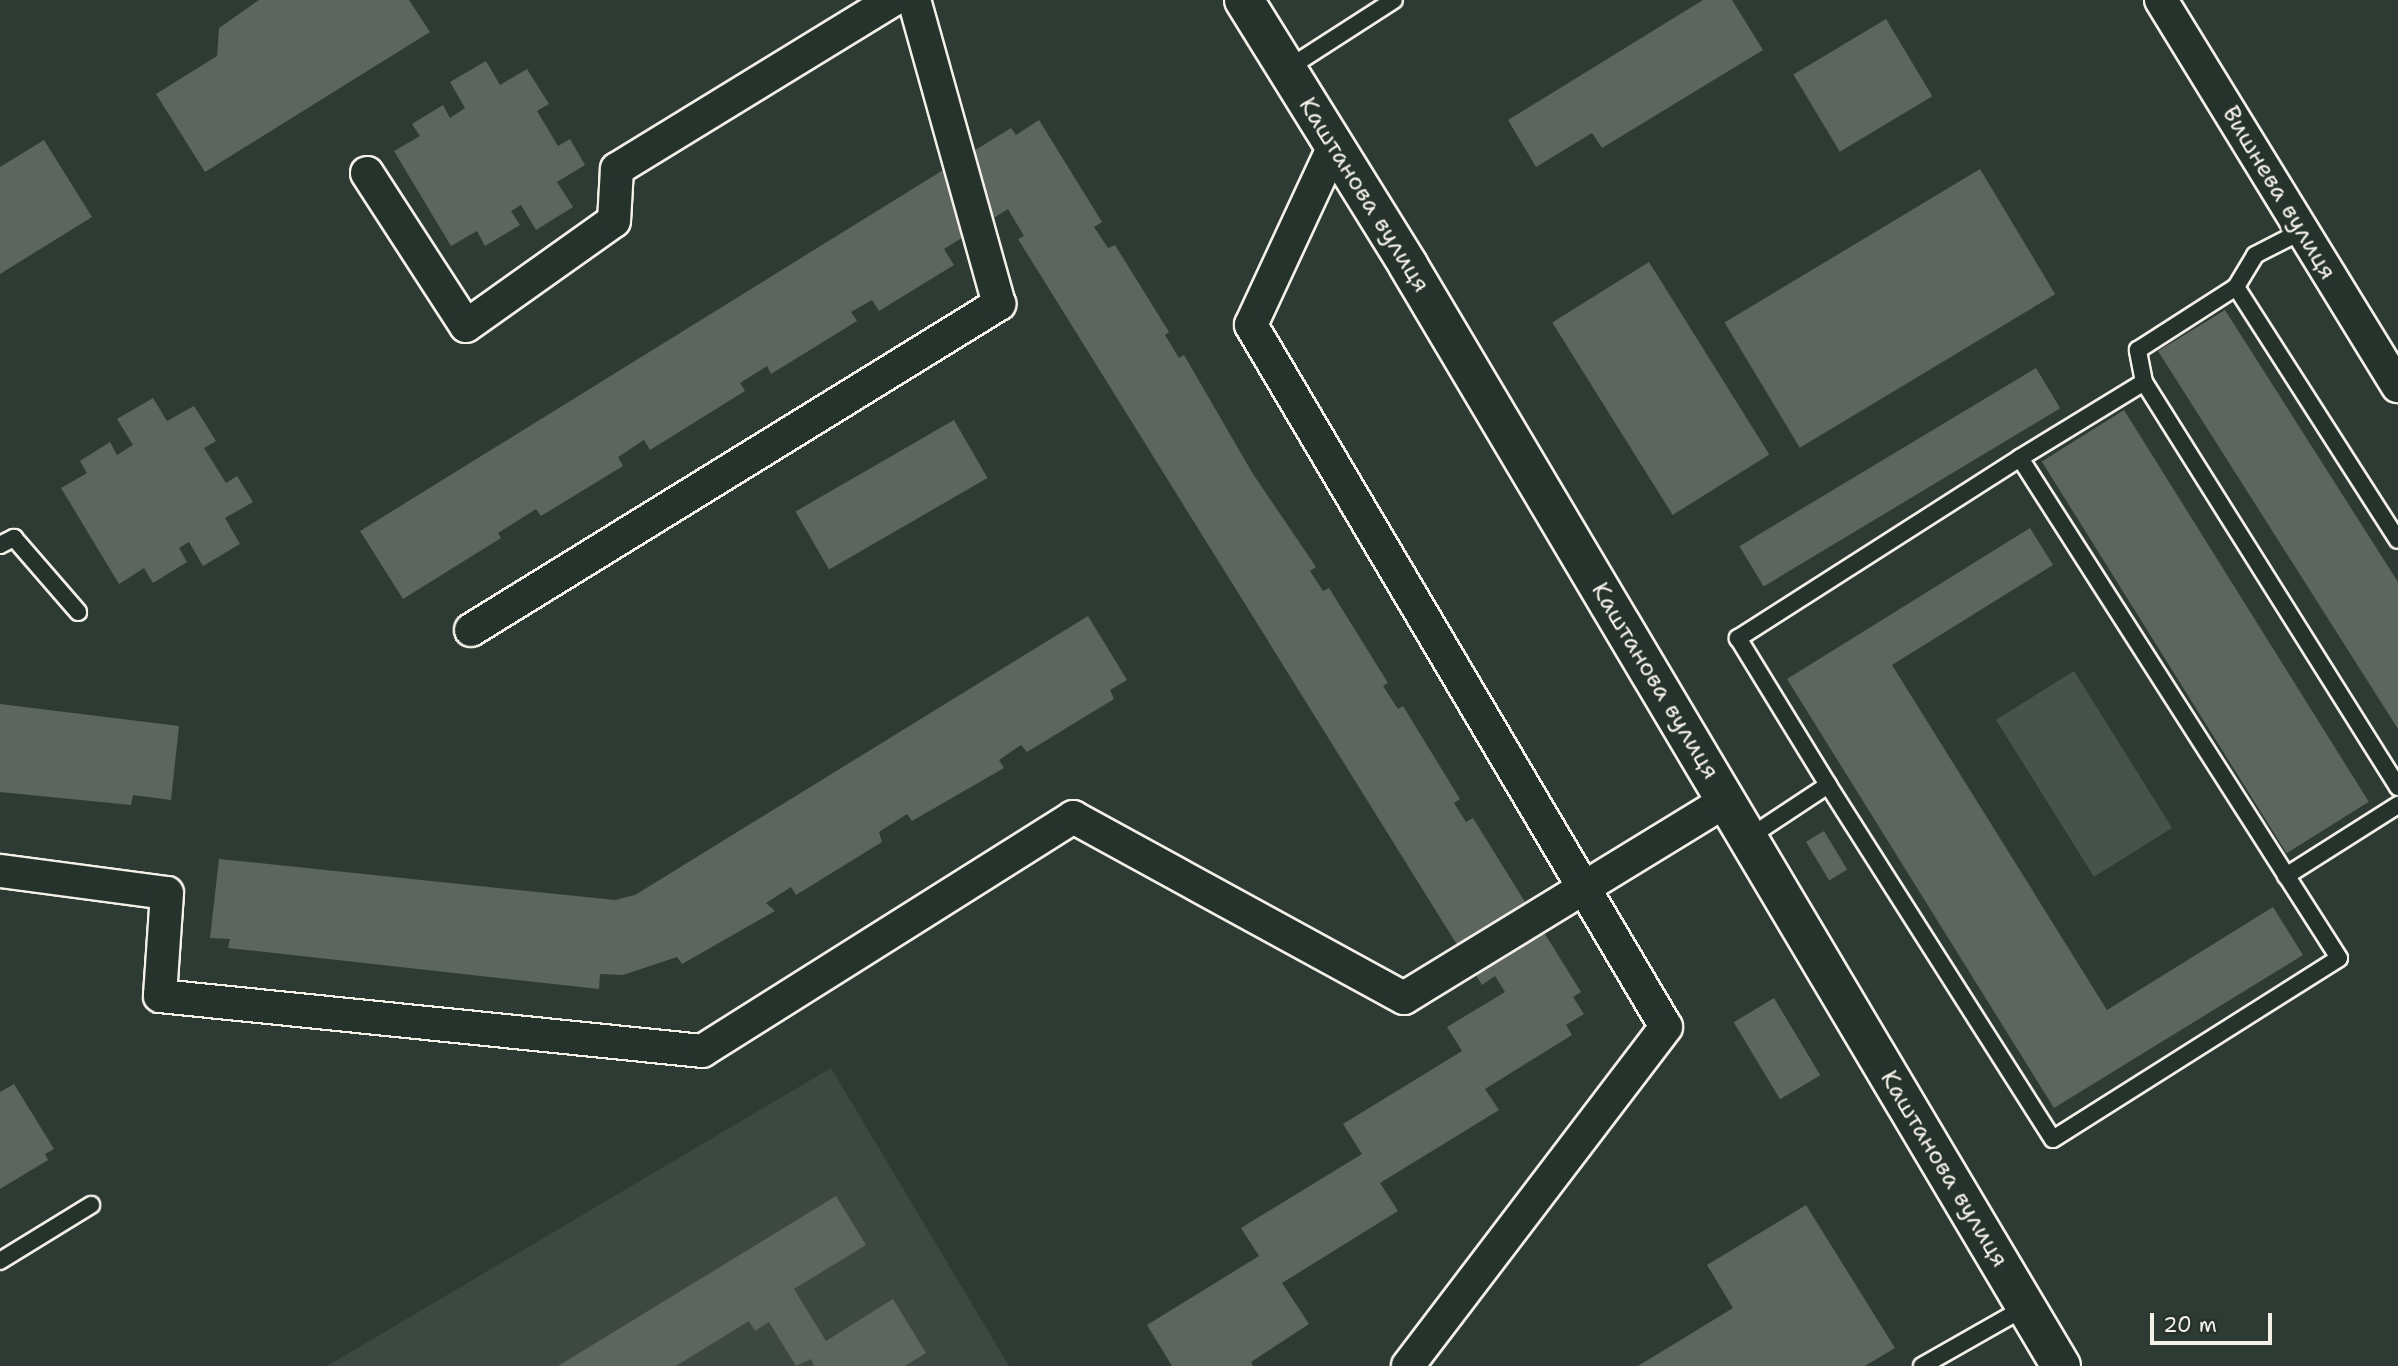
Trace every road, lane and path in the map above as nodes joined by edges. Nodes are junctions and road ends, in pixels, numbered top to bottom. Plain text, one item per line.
1 (893, 0) edge
2 (914, 0) edge
3 (1244, 0) edge
4 (1394, 0) edge
5 (2161, 0) edge
6 (1287, 69) junction
7 (1334, 146) junction
8 (367, 173) dead end
9 (2302, 231) junction
10 (2236, 287) junction
11 (2144, 383) junction
12 (2398, 386) edge
13 (2020, 457) junction
14 (2398, 540) edge
15 (0, 545) edge
16 (78, 612) dead end
17 (471, 630) dead end
18 (1828, 785) junction
19 (2398, 788) edge
20 (1726, 801) junction
21 (2398, 805) edge
22 (1748, 838) junction
23 (0, 871) edge
24 (2286, 876) junction
25 (1585, 887) junction
26 (91, 1205) dead end
27 (0, 1261) edge
28 (2026, 1307) junction
29 (1408, 1366) edge
30 (1922, 1366) edge
31 (2061, 1366) edge

1 - 8 street
2 - 17 street
3 - 6 street, Каштанова вулиця
4 - 6 lane
5 - 9 street, Вишнева вулиця
6 - 7 street, Каштанова вулиця
7 - 20 street, Каштанова вулиця
7 - 25 street
9 - 10 lane
9 - 12 street, Вишнева вулиця
10 - 11 lane
10 - 14 lane
11 - 13 lane
11 - 19 lane
13 - 18 lane
13 - 24 lane
15 - 16 lane
18 - 22 lane
18 - 24 lane
20 - 22 street, Каштанова вулиця
20 - 25 street
21 - 24 lane
22 - 28 street, Каштанова вулиця
23 - 25 street
25 - 29 street
26 - 27 lane
28 - 30 lane
28 - 31 street, Каштанова вулиця

